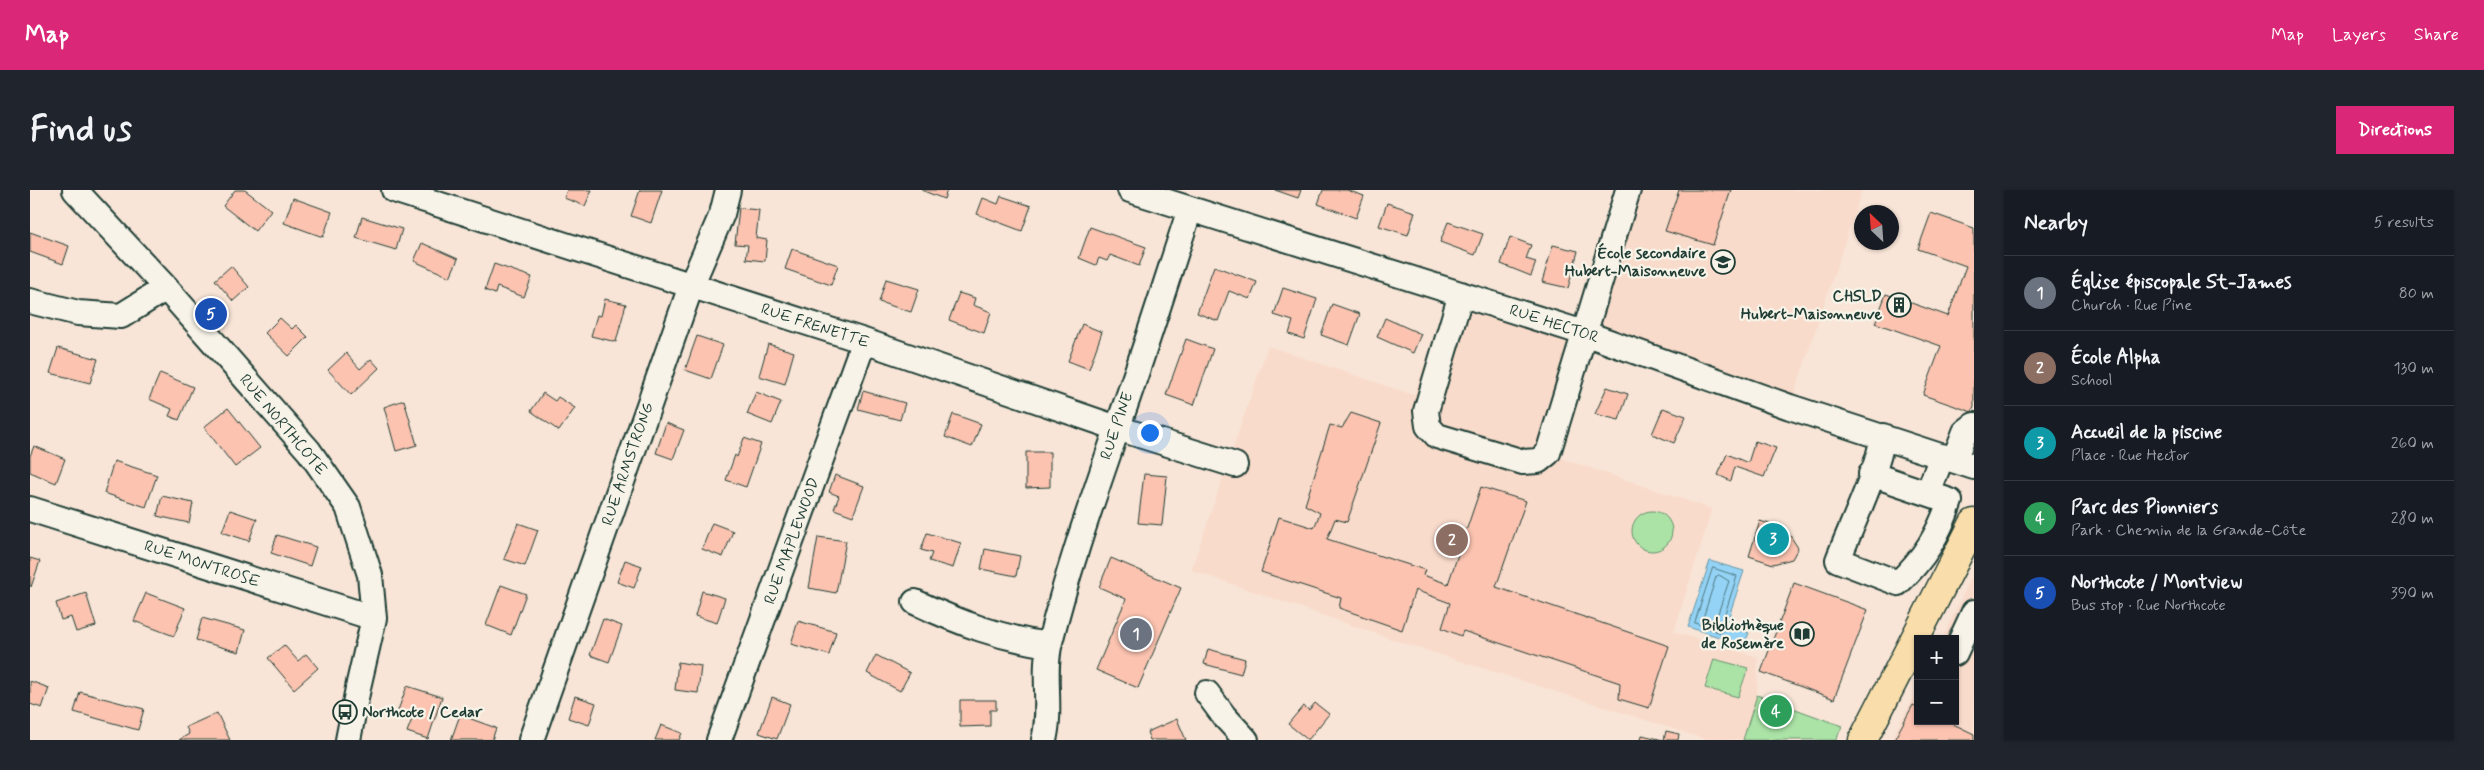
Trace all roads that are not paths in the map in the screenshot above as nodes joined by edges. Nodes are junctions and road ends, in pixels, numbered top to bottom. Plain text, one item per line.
1 (74, 190) edge
2 (394, 190) edge
3 (728, 190) edge
4 (1130, 190) edge
5 (1628, 190) edge
6 (1190, 209) junction
7 (691, 286) junction
8 (166, 288) junction
9 (1461, 294) junction
10 (30, 301) edge
11 (1584, 333) junction
12 (864, 341) junction
13 (1974, 425) edge
14 (1118, 428) junction
15 (1883, 436) junction
16 (1957, 461) edge
17 (1235, 465) dead end
18 (1871, 474) junction
19 (1928, 493) junction
20 (30, 509) edge
21 (1974, 523) edge
22 (915, 602) dead end
23 (1974, 612) edge
24 (374, 618) junction
25 (1919, 635) edge
26 (1049, 645) junction
27 (1914, 645) edge
28 (1959, 645) edge
29 (1959, 655) edge
30 (1974, 660) edge
31 (1207, 693) dead end
32 (348, 740) edge
33 (531, 740) edge
34 (719, 740) edge
35 (1044, 740) edge
36 (1246, 740) edge
37 (1863, 740) edge

1 - 8 street, RUE NORTHCOTE
2 - 7 street, RUE FRENETTE
3 - 7 street, RUE ARMSTRONG
4 - 6 street, RUE HECTOR
5 - 11 street
6 - 9 street, RUE HECTOR
6 - 14 street, RUE PINE
7 - 12 street, RUE FRENETTE
7 - 33 street, RUE ARMSTRONG
8 - 10 street
8 - 24 street, RUE NORTHCOTE
9 - 11 street, RUE HECTOR
9 - 11 street
11 - 15 street, RUE HECTOR
12 - 14 street, RUE FRENETTE
12 - 34 street, RUE MAPLEWOOD
13 - 16 street
14 - 17 street, RUE FRENETTE
14 - 26 street, RUE PINE
15 - 16 street, RUE HECTOR
15 - 18 street
16 - 19 street
18 - 19 street
18 - 19 street
20 - 24 street, RUE MONTROSE
21 - 25 main road
22 - 26 street
23 - 28 street
24 - 32 street, RUE NORTHCOTE
26 - 35 street, RUE PINE
27 - 37 main road
29 - 30 street
31 - 36 street

